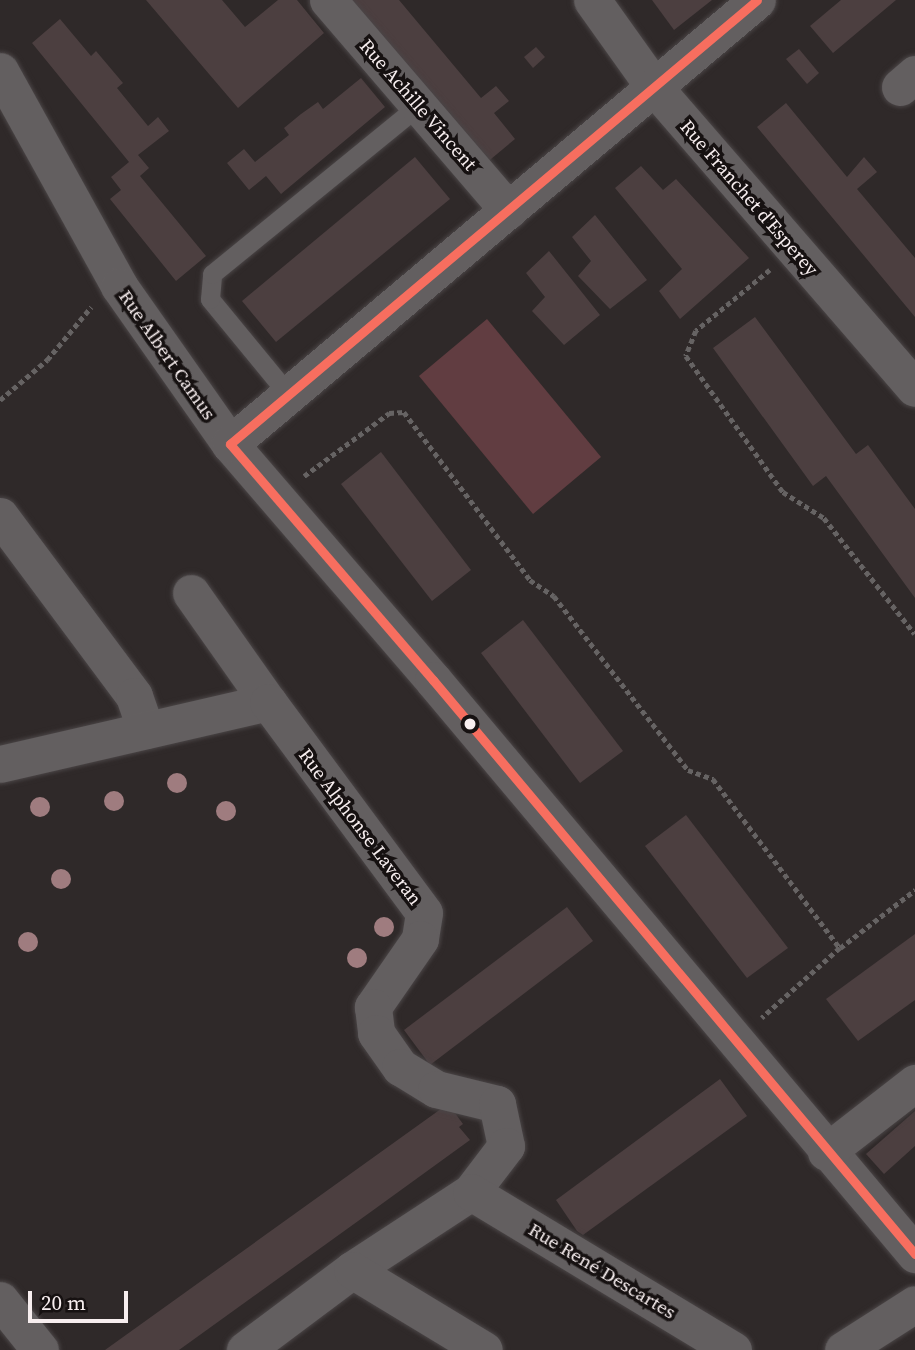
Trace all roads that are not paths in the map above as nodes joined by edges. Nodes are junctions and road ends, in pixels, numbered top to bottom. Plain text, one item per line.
1 (328, 0) edge
2 (592, 0) edge
3 (757, 0) edge
4 (0, 71) edge
5 (653, 87) junction
6 (417, 107) junction
7 (508, 210) junction
8 (915, 388) edge
9 (288, 394) junction
10 (230, 444) junction
11 (0, 516) edge
12 (191, 593) dead end
13 (268, 702) junction
14 (146, 730) junction
15 (0, 764) edge
16 (915, 1083) edge
17 (827, 1152) junction
18 (471, 1192) junction
19 (915, 1254) edge
20 (352, 1270) junction
21 (0, 1300) edge
22 (915, 1304) edge
23 (40, 1350) edge
24 (246, 1350) edge
25 (484, 1350) edge
26 (733, 1350) edge
27 (843, 1350) edge

1 - 6 street, Rue Achille Vincent
2 - 5 street, Rue Franchet d'Esperey
3 - 5 street
4 - 10 street, Rue Albert Camus
5 - 7 street
5 - 8 street, Rue Franchet d'Esperey
6 - 7 street, Rue Achille Vincent
6 - 9 lane
7 - 9 street
9 - 10 street
10 - 17 street, Rue Albert Camus
11 - 14 street
12 - 13 street
13 - 14 street
13 - 18 street, Rue Alphonse Laveran
14 - 15 street
16 - 17 street
17 - 19 street, Rue Albert Camus
18 - 20 street, Rue Alphonse Laveran
18 - 26 street, Rue René Descartes
20 - 24 street, Rue Alphonse Laveran
20 - 25 street
21 - 23 street
22 - 27 street

